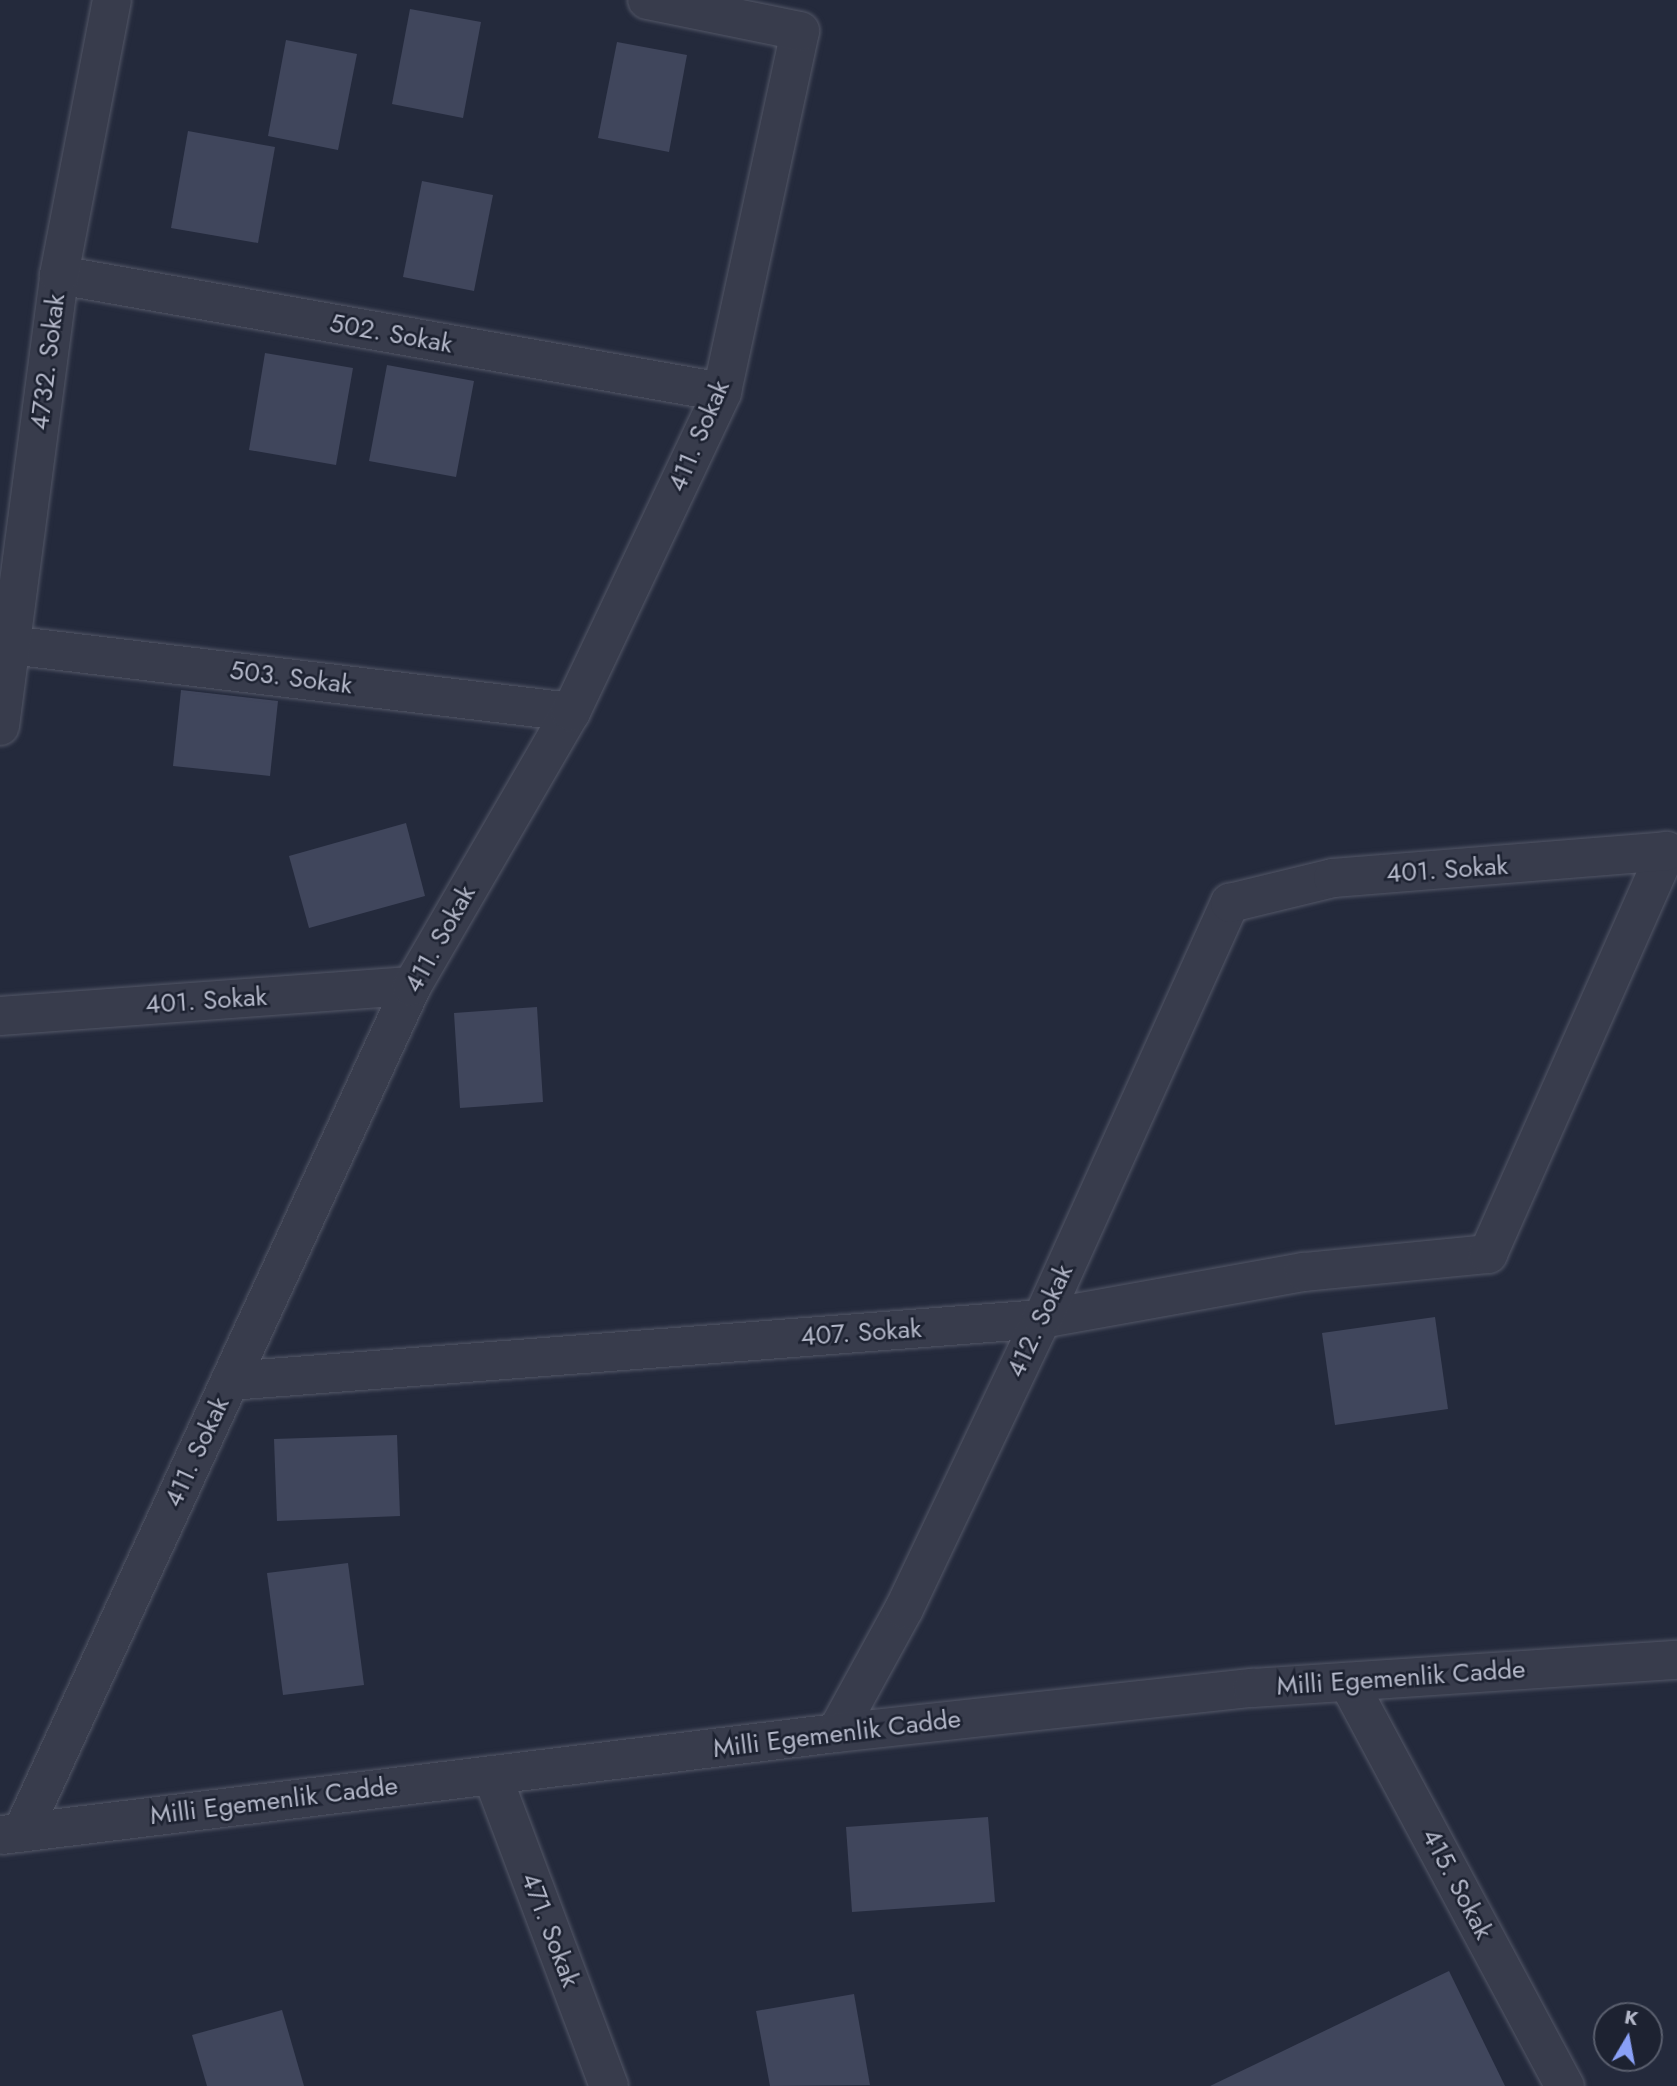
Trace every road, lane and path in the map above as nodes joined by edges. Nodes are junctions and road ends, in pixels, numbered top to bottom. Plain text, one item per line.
1 (113, 0) edge
2 (647, 0) edge
3 (59, 275) junction
4 (722, 393) junction
5 (10, 645) junction
6 (571, 712) junction
7 (0, 726) edge
8 (1230, 903) joint
9 (412, 986) junction
10 (0, 1016) edge
11 (1488, 1254) joint
12 (1042, 1320) junction
13 (230, 1381) junction
14 (1677, 1660) edge
15 (1348, 1682) junction
16 (836, 1733) junction
17 (492, 1775) junction
18 (11, 1834) edge
19 (609, 2086) edge
20 (1566, 2086) edge

1 - 3 street, 4732. Sokak
2 - 4 street, 411. Sokak
3 - 4 street, 502. Sokak
3 - 5 street, 4732. Sokak
4 - 6 street, 411. Sokak
5 - 6 street, 503. Sokak
5 - 7 street, 4732. Sokak
6 - 9 street, 411. Sokak
8 - 11 street, 401. Sokak
8 - 12 street, 412. Sokak
9 - 10 street, 401. Sokak
9 - 13 street, 411. Sokak
11 - 12 street, 407. Sokak
12 - 13 street, 407. Sokak
12 - 16 street, 412. Sokak
13 - 18 street, 411. Sokak
14 - 15 street, Milli Egemenlik Cadde
15 - 16 street, Milli Egemenlik Cadde
15 - 20 street, 415. Sokak
16 - 17 street, Milli Egemenlik Cadde
17 - 18 street, Milli Egemenlik Cadde
17 - 19 street, 471. Sokak

